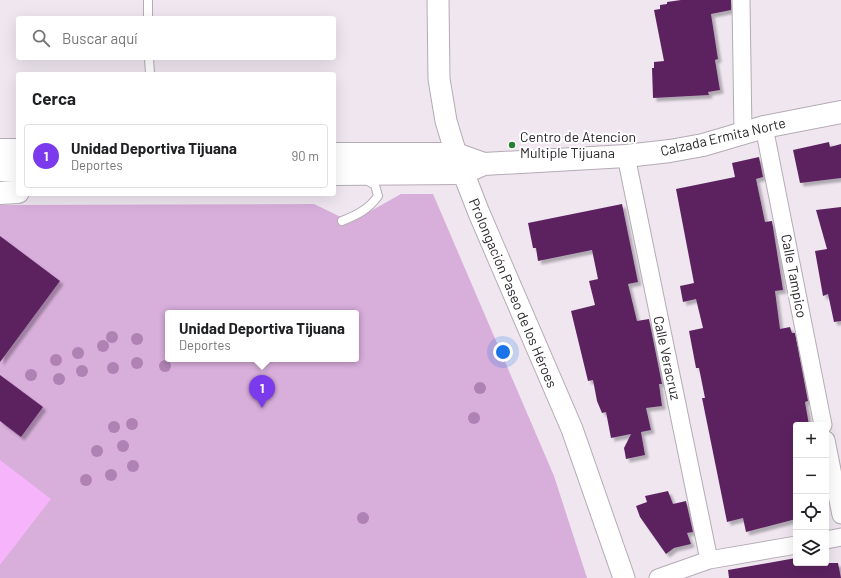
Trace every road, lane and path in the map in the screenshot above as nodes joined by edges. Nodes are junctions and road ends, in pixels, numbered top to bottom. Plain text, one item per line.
1 (148, 0) edge
2 (438, 0) edge
3 (741, 0) edge
4 (148, 16) edge
5 (149, 60) edge
6 (150, 72) edge
7 (841, 112) edge
8 (764, 127) junction
9 (743, 132) junction
10 (0, 150) edge
11 (16, 150) edge
12 (336, 154) edge
13 (626, 156) junction
14 (459, 164) junction
15 (0, 170) edge
16 (16, 171) edge
17 (343, 173) edge
18 (16, 192) edge
19 (0, 193) edge
20 (342, 221) dead end
21 (822, 422) edge
22 (829, 455) edge
23 (841, 515) edge
24 (841, 537) edge
25 (829, 539) edge
26 (793, 546) edge
27 (709, 560) junction
28 (624, 578) edge
29 (658, 578) edge

1 - 4 lane
2 - 14 street, Prolongación Paseo de los Héroes
3 - 9 street
5 - 6 lane
7 - 8 main road, Calzada Ermita Norte
8 - 9 main road, Calzada Ermita Norte
8 - 21 street, Calle Tampico
9 - 13 main road, Calzada Ermita Norte
10 - 11 main road
12 - 14 main road, Calzada Ermita Norte
13 - 14 main road, Calzada Ermita Norte
13 - 27 street, Calle Veracruz
14 - 17 main road, Calzada Ermita Norte
14 - 28 street, Prolongación Paseo de los Héroes
15 - 16 main road
17 - 20 lane
18 - 19 main road
22 - 23 street
24 - 25 street
26 - 27 street
27 - 29 street

